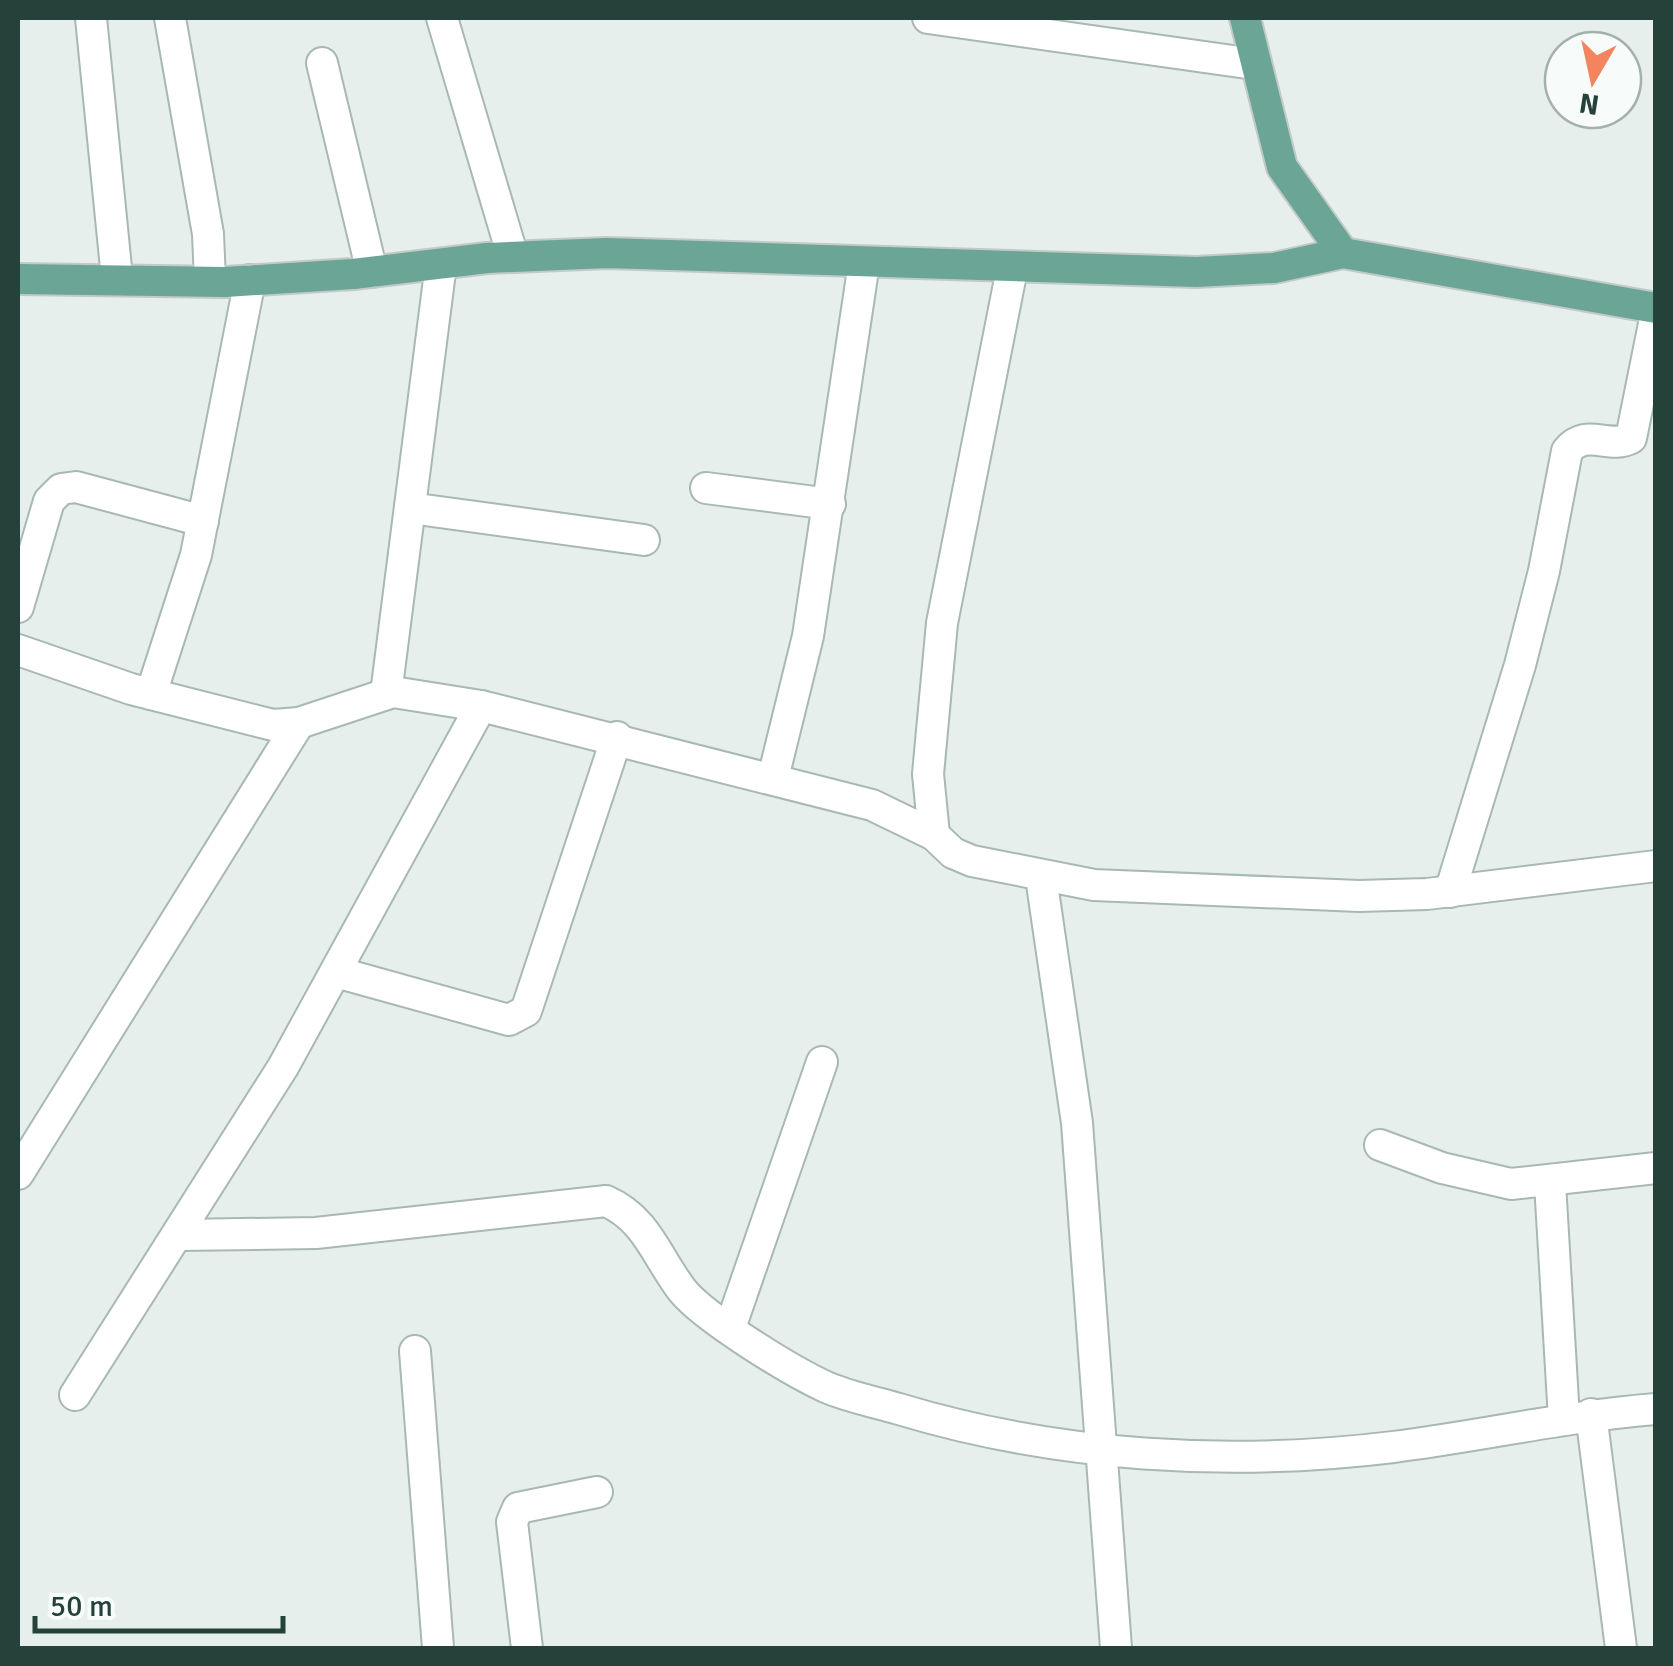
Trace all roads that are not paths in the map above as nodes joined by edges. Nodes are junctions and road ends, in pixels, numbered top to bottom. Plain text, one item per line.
1 (91, 18) edge
2 (170, 18) edge
3 (442, 18) edge
4 (928, 18) edge
5 (1245, 18) edge
6 (322, 63) dead end
7 (1254, 64) junction
8 (1343, 254) junction
9 (512, 257) junction
10 (864, 263) junction
11 (441, 264) junction
12 (1012, 269) junction
13 (372, 272) junction
14 (117, 278) junction
15 (18, 279) edge
16 (250, 280) junction
17 (210, 282) junction
18 (1656, 311) edge
19 (706, 488) dead end
20 (830, 504) junction
21 (410, 508) junction
22 (203, 521) junction
23 (644, 540) dead end
24 (18, 607) edge
25 (18, 650) edge
26 (151, 694) junction
27 (386, 694) junction
28 (480, 706) junction
29 (299, 722) junction
30 (618, 737) junction
31 (772, 778) junction
32 (934, 835) junction
33 (1656, 866) edge
34 (1041, 877) junction
35 (1450, 892) junction
36 (336, 972) junction
37 (822, 1062) dead end
38 (1380, 1145) dead end
39 (1656, 1168) edge
40 (18, 1174) edge
41 (1550, 1183) junction
42 (180, 1236) junction
43 (730, 1328) junction
44 (415, 1351) dead end
45 (75, 1394) dead end
46 (1656, 1409) edge
47 (1577, 1416) junction
48 (1104, 1450) junction
49 (597, 1492) dead end
50 (438, 1648) edge
51 (527, 1648) edge
52 (1116, 1648) edge
53 (1621, 1648) edge

1 - 14 street
2 - 17 street
3 - 9 street
4 - 7 street
5 - 7 main road
6 - 13 street
7 - 8 main road
8 - 12 main road
8 - 18 main road
9 - 10 main road
9 - 11 main road
10 - 12 main road
10 - 20 street
11 - 13 main road
11 - 21 street
12 - 32 street
13 - 16 main road
14 - 15 main road
14 - 17 main road
16 - 17 main road
16 - 22 street
18 - 35 street
19 - 20 street
20 - 31 street
21 - 23 street
21 - 27 street
22 - 24 street
22 - 26 street
25 - 26 street
26 - 29 street
27 - 28 street
27 - 29 street
28 - 30 street
28 - 36 street
29 - 40 street
30 - 31 street
30 - 36 street
31 - 32 street
32 - 34 street
33 - 35 street
34 - 35 street
34 - 48 street
36 - 42 street
37 - 43 street
38 - 41 street
39 - 41 street
41 - 47 street
42 - 43 street
42 - 45 street
43 - 48 street
44 - 50 street
46 - 47 street
47 - 48 street
47 - 53 street
48 - 52 street
49 - 51 street

